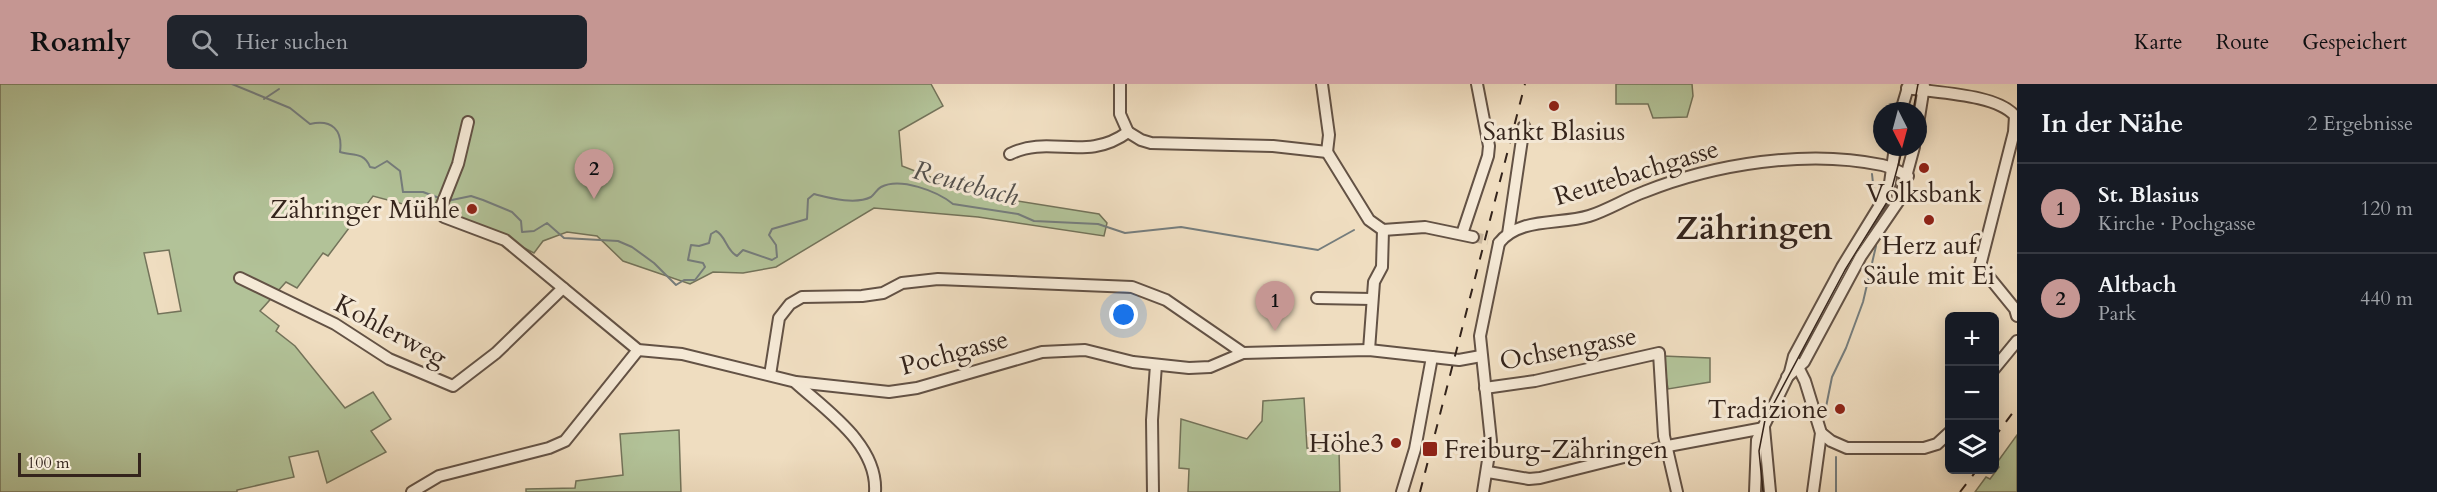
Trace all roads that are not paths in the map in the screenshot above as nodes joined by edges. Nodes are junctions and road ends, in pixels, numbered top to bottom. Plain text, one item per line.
1 (1120, 84) edge
2 (1322, 84) edge
3 (1477, 84) edge
4 (1908, 86) edge
5 (1923, 87) edge
6 (1904, 102) edge
7 (1921, 102) edge
8 (468, 122) dead end
9 (1524, 126) dead end
10 (1128, 132) junction
11 (1327, 152) junction
12 (1010, 153) dead end
13 (1894, 156) edge
14 (1912, 156) edge
15 (1892, 169) junction
16 (1908, 176) junction
17 (1383, 230) junction
18 (1508, 234) junction
19 (240, 278) dead end
20 (563, 288) junction
21 (1317, 297) dead end
22 (1372, 299) junction
23 (2017, 316) edge
24 (2017, 341) edge
25 (638, 350) junction
26 (1369, 350) junction
27 (1243, 353) junction
28 (1481, 356) junction
29 (1794, 356) junction
30 (1432, 357) junction
31 (1156, 365) junction
32 (1997, 366) edge
33 (1798, 368) junction
34 (770, 375) junction
35 (1787, 377) junction
36 (796, 382) junction
37 (1485, 388) junction
38 (1764, 428) junction
39 (1821, 433) junction
40 (1945, 437) edge
41 (1668, 446) junction
42 (1488, 472) junction
43 (412, 492) edge
44 (875, 492) edge
45 (1153, 492) edge
46 (1402, 492) edge
47 (1484, 492) edge
48 (1677, 492) edge
49 (1755, 492) edge
50 (1770, 492) edge
51 (1813, 492) edge

1 - 10 street
2 - 11 street
3 - 17 street
4 - 5 street
4 - 6 street
5 - 7 street
5 - 23 street
8 - 20 street
9 - 18 street
10 - 11 street
10 - 12 street
11 - 17 street
13 - 15 street
14 - 16 street
15 - 16 street, Reutebachgasse
15 - 18 street, Reutebachgasse
15 - 29 street
16 - 33 street
17 - 22 street
18 - 28 street, Reutebachgasse
19 - 20 street, Kohlerweg
20 - 25 street
21 - 22 street
22 - 26 street
24 - 32 street
25 - 34 street, Pochgasse
25 - 43 street
26 - 27 street, Pochgasse
26 - 30 street, Pochgasse
27 - 31 street, Pochgasse
27 - 34 street
28 - 30 street, Pochgasse
28 - 37 street
29 - 33 street
29 - 35 street
30 - 46 street
31 - 36 street, Pochgasse
31 - 45 street
33 - 35 street
33 - 39 street
34 - 36 street, Pochgasse
35 - 38 street
36 - 44 street
37 - 41 street, Ochsengasse
37 - 42 street
38 - 41 street
38 - 49 street
38 - 50 street
39 - 40 street
39 - 51 street
41 - 42 street
41 - 48 street
42 - 47 street

